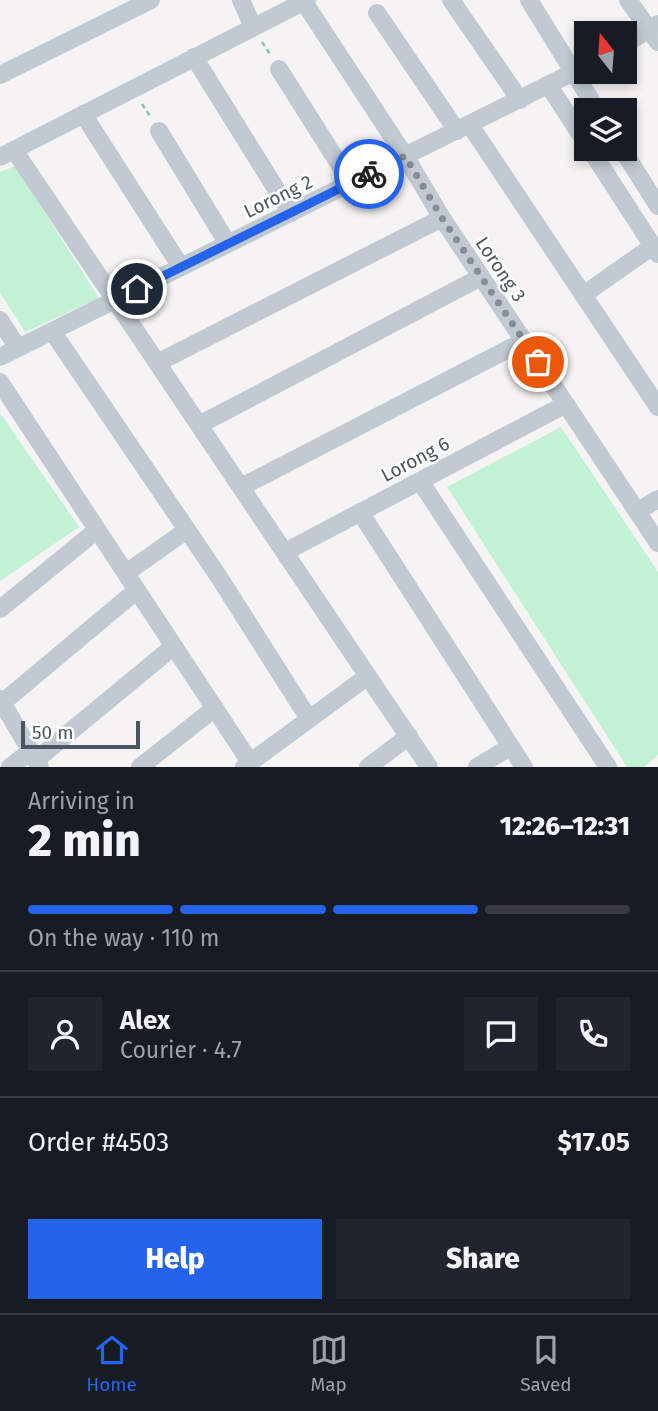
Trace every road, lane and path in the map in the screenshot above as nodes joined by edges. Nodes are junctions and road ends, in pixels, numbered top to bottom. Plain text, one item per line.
1 (151, 0) edge
2 (241, 0) edge
3 (451, 0) edge
4 (529, 0) edge
5 (628, 0) edge
6 (305, 1) edge
7 (377, 12) dead end
8 (253, 27) junction
9 (655, 32) edge
10 (637, 39) edge
11 (194, 57) junction
12 (574, 61) edge
13 (279, 69) joint
14 (574, 72) edge
15 (0, 75) edge
16 (549, 86) junction
17 (133, 88) junction
18 (520, 100) junction
19 (83, 114) junction
20 (574, 125) edge
21 (463, 128) junction
22 (159, 131) joint
23 (7, 154) edge
24 (405, 156) junction
25 (598, 161) edge
26 (630, 161) edge
27 (351, 183) junction
28 (658, 206) edge
29 (291, 213) junction
30 (442, 218) junction
31 (228, 244) junction
32 (656, 250) edge
33 (181, 267) junction
34 (481, 277) junction
35 (583, 295) junction
36 (115, 300) junction
37 (0, 320) edge
38 (52, 331) junction
39 (524, 341) junction
40 (18, 348) junction
41 (0, 357) edge
42 (157, 363) junction
43 (0, 382) edge
44 (566, 404) junction
45 (658, 407) edge
46 (199, 425) junction
47 (419, 481) junction
48 (241, 487) junction
49 (658, 499) edge
50 (360, 512) junction
51 (638, 512) junction
52 (97, 530) junction
53 (187, 530) junction
54 (658, 543) edge
55 (285, 552) junction
56 (126, 573) junction
57 (136, 590) junction
58 (0, 609) edge
59 (174, 646) junction
60 (368, 676) junction
61 (1, 701) edge
62 (215, 708) junction
63 (309, 719) junction
64 (409, 736) junction
65 (510, 747) junction
66 (35, 759) edge
67 (247, 765) edge
68 (10, 767) edge
69 (140, 767) edge
70 (368, 767) edge
71 (429, 767) edge
72 (477, 767) edge
73 (524, 767) edge
74 (608, 767) edge

1 - 15 street
2 - 8 street
3 - 18 street
4 - 12 street
5 - 9 street
6 - 8 street
6 - 24 street, Lorong 3
7 - 21 street
8 - 11 street
8 - 13 path
9 - 10 street
11 - 17 street
11 - 29 street
13 - 27 street
14 - 16 street, Lorong 2
16 - 18 street, Lorong 2
16 - 20 street
17 - 19 street
17 - 22 path
18 - 21 street, Lorong 2
19 - 23 street
19 - 33 street
21 - 24 street, Lorong 2
21 - 35 street
22 - 31 street
23 - 36 street
24 - 27 street, Lorong 2
24 - 30 street, Lorong 3
25 - 32 street
26 - 28 street
27 - 29 street, Lorong 2
29 - 31 street, Lorong 2
30 - 34 street, Lorong 3
30 - 42 street
31 - 33 street, Lorong 2
32 - 35 street
33 - 36 street, Lorong 2
34 - 39 street, Lorong 3
34 - 46 street
35 - 45 street
36 - 38 street, Lorong 2
36 - 42 street
37 - 40 street
38 - 40 street, Lorong 2
38 - 53 street
39 - 44 street, Lorong 3
39 - 48 street
40 - 41 street, Lorong 2
42 - 46 street
43 - 52 street
44 - 47 street, Lorong 6
44 - 51 street, Lorong 3
46 - 48 street
47 - 50 street, Lorong 6
47 - 74 street
48 - 55 street
49 - 51 street
50 - 55 street, Lorong 6
50 - 65 street
51 - 54 street, Lorong 3
52 - 56 street
52 - 58 street
53 - 56 street
53 - 63 street
55 - 60 street
56 - 57 street
57 - 59 street
57 - 61 street
59 - 62 street
59 - 66 street
60 - 63 street
60 - 64 street
61 - 66 street
62 - 67 street
62 - 69 street
63 - 67 street
64 - 70 street
64 - 71 street
65 - 72 street
65 - 73 street
66 - 68 street

